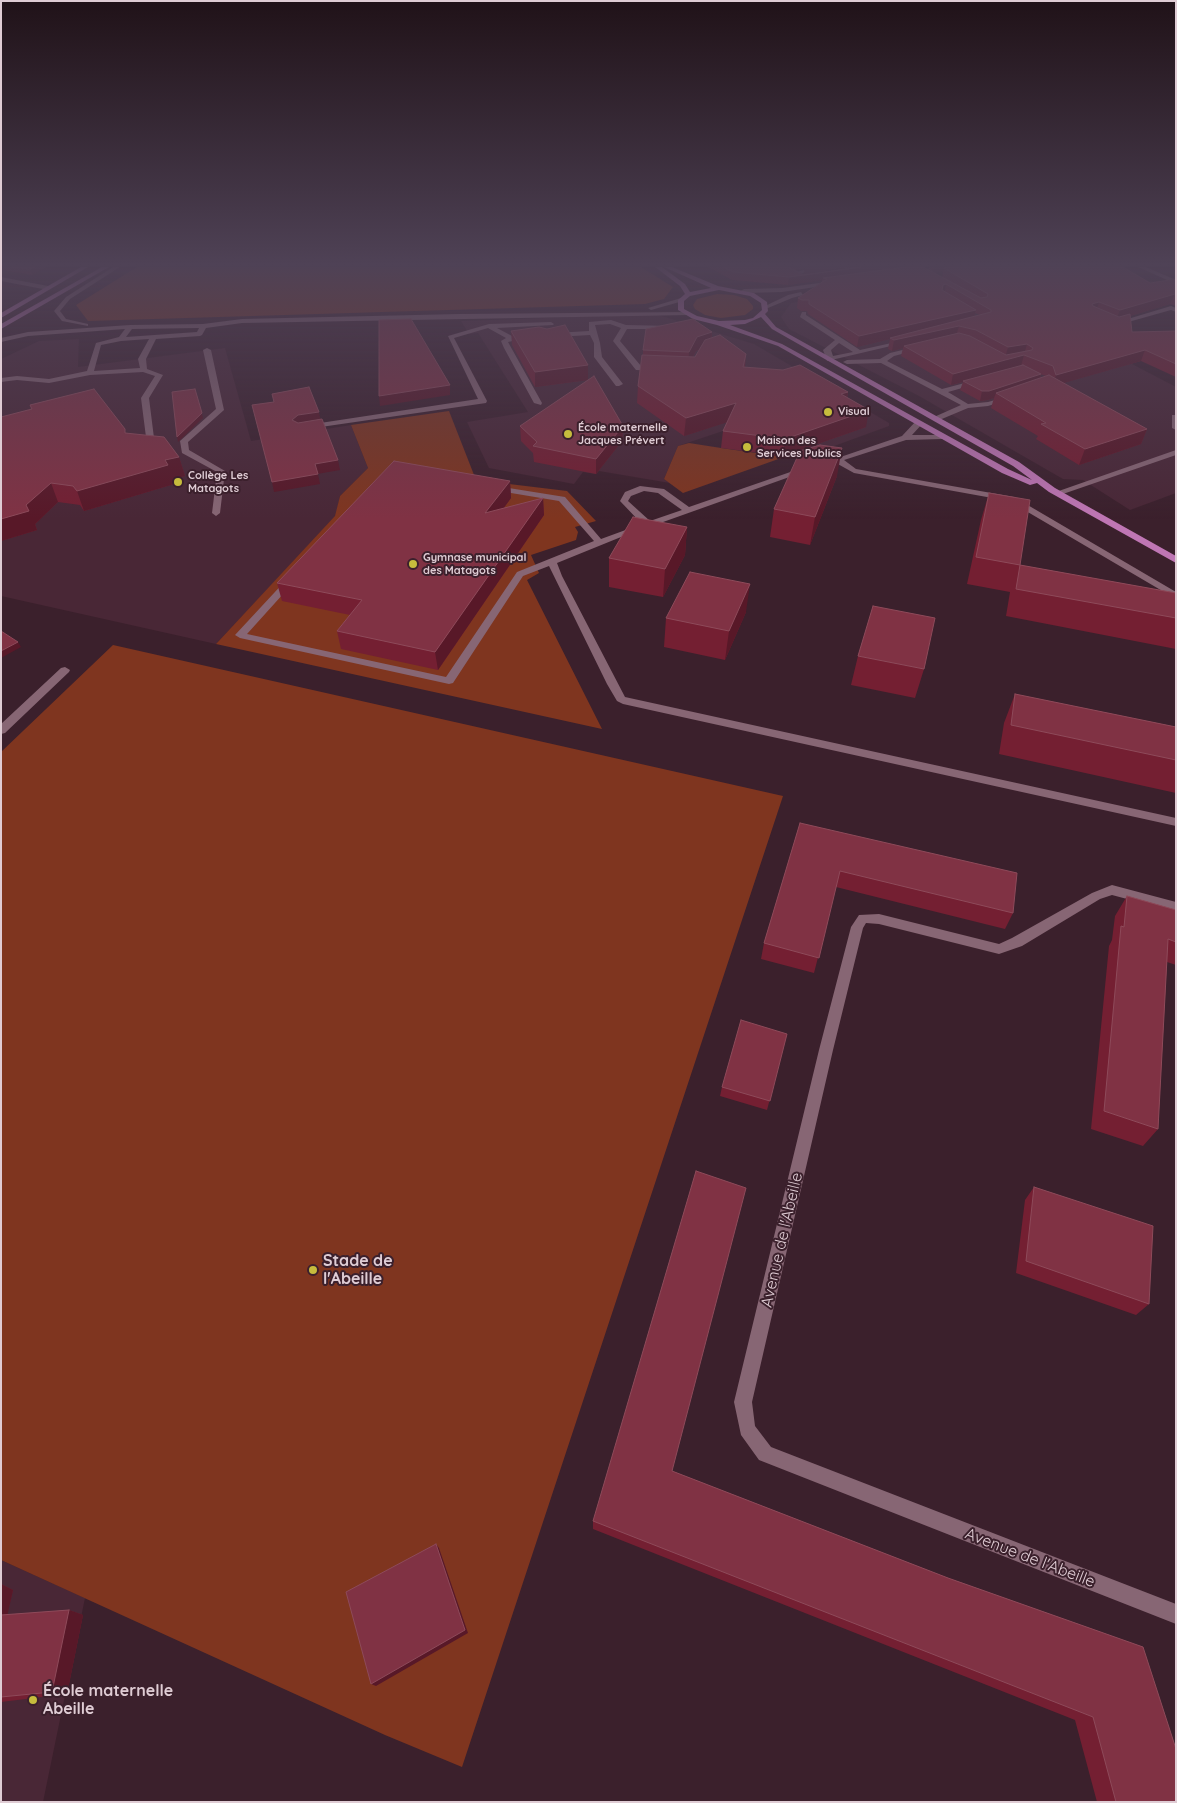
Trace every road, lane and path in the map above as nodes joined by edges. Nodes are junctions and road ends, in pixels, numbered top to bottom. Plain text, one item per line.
1 (96, 351) edge
2 (146, 351) edge
3 (207, 351) edge
4 (457, 351) edge
5 (509, 351) edge
6 (598, 351) edge
7 (625, 351) edge
8 (791, 351) edge
9 (815, 351) edge
10 (828, 351) edge
11 (862, 351) edge
12 (905, 351) edge
13 (858, 352) joint
14 (833, 361) junction
15 (882, 361) junction
16 (665, 369) edge
17 (144, 370) junction
18 (90, 373) junction
19 (988, 378) edge
20 (1, 380) edge
21 (619, 384) dead end
22 (941, 392) junction
23 (1017, 396) edge
24 (538, 403) dead end
25 (966, 406) junction
26 (1175, 417) edge
27 (935, 418) junction
28 (919, 423) junction
29 (1176, 428) edge
30 (300, 429) edge
31 (959, 431) junction
32 (942, 437) junction
33 (905, 438) junction
34 (136, 450) edge
35 (1176, 452) edge
36 (838, 460) junction
37 (487, 486) edge
38 (1054, 492) junction
39 (689, 511) junction
40 (216, 513) dead end
41 (649, 525) junction
42 (600, 543) junction
43 (1176, 560) edge
44 (552, 562) junction
45 (300, 571) edge
46 (1176, 596) edge
47 (65, 670) dead end
48 (1, 730) edge
49 (1176, 822) edge
50 (1176, 907) edge
51 (1176, 1614) edge

1 - 18 street
2 - 17 street
3 - 40 street
4 - 30 street
5 - 24 street
6 - 21 street
7 - 16 street
8 - 28 main road
9 - 14 main road
10 - 14 street
11 - 13 street
12 - 15 street
13 - 14 street
14 - 15 street
14 - 27 main road
15 - 22 street
17 - 18 street
17 - 34 street
18 - 20 street
19 - 22 street
22 - 25 street
23 - 25 street
25 - 27 street
26 - 29 street
27 - 28 main road
27 - 31 main road
28 - 32 main road
28 - 33 street
31 - 32 main road
31 - 38 main road
32 - 33 street
32 - 38 main road
33 - 36 street
35 - 38 street
36 - 39 street
36 - 46 street
37 - 42 street
38 - 43 main road
39 - 41 street
39 - 41 street
41 - 42 street
42 - 44 street
44 - 45 street
44 - 49 street
47 - 48 street
50 - 51 street, Avenue de l'Abeille

